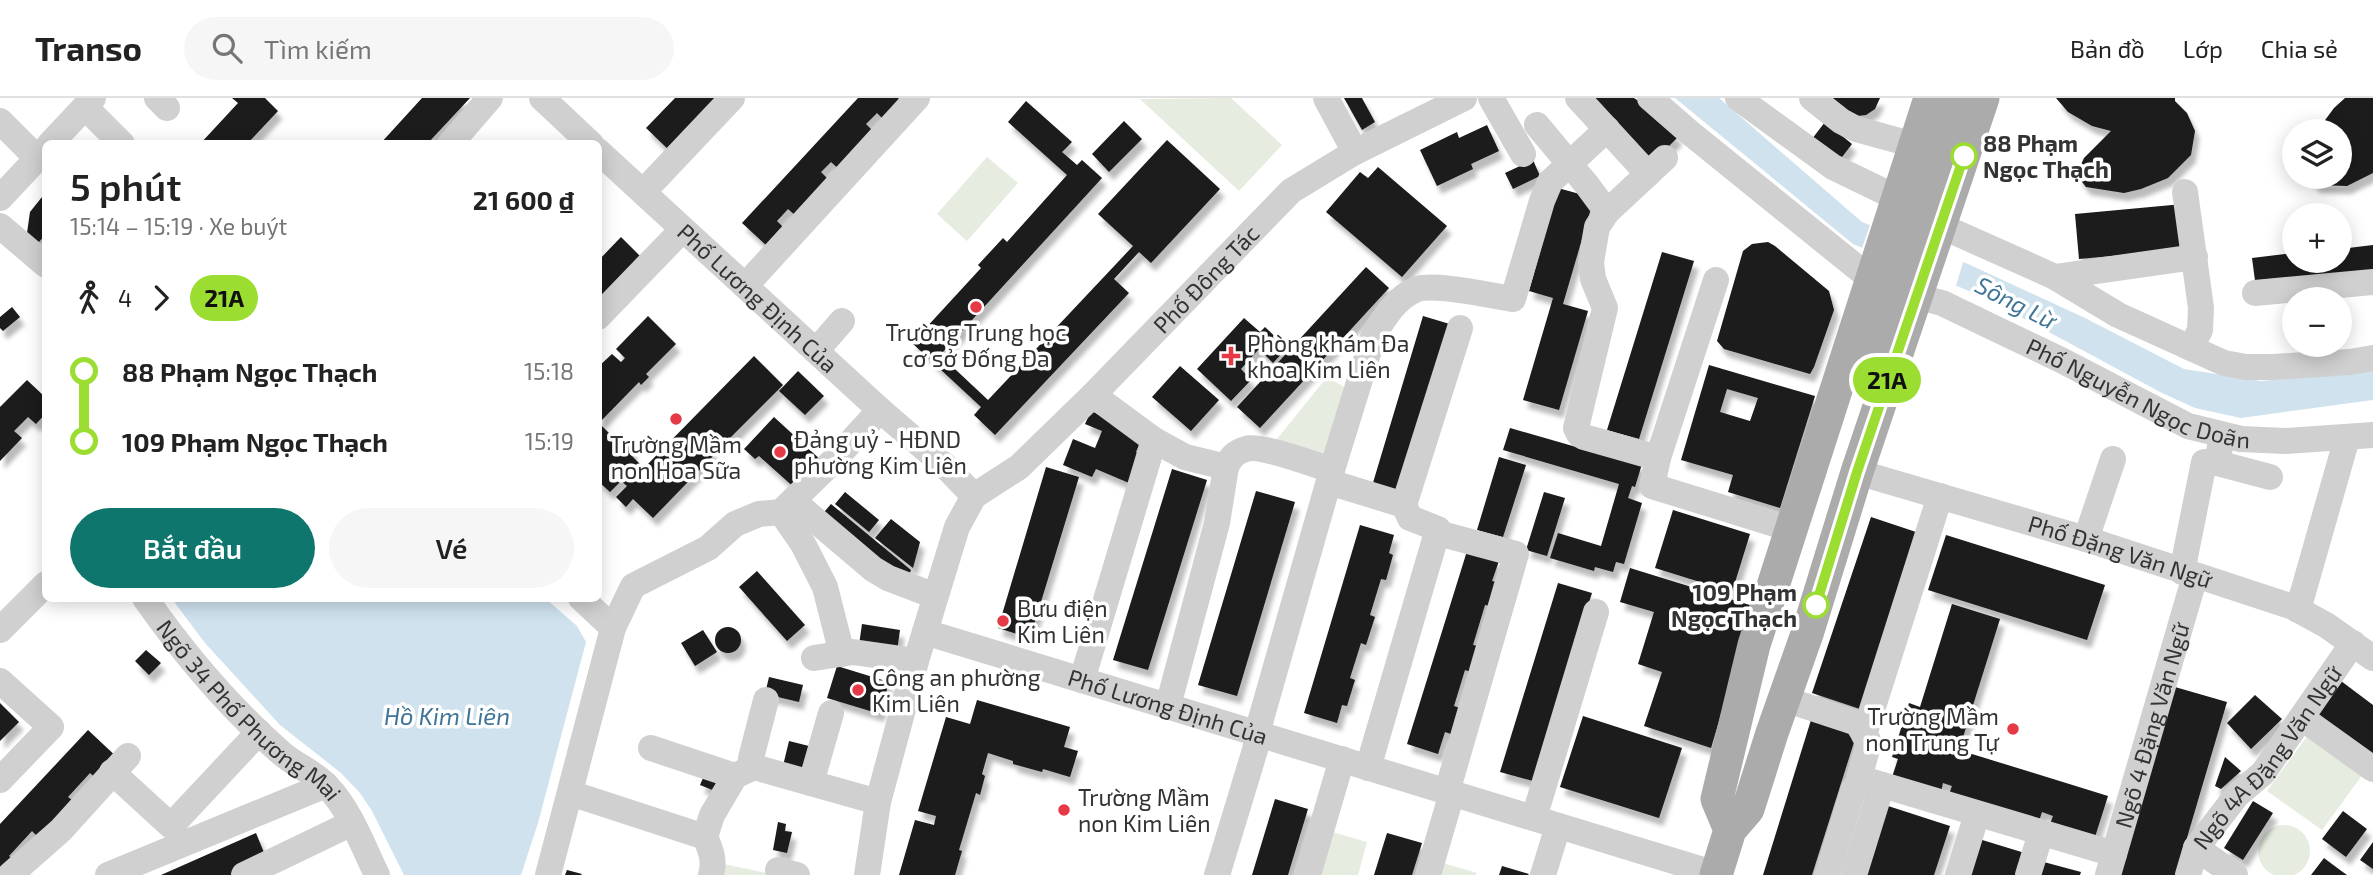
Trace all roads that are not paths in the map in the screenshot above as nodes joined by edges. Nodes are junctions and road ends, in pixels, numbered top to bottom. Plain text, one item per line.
1 (490, 98) edge
2 (732, 98) edge
3 (917, 98) edge
4 (1326, 98) edge
5 (1464, 98) edge
6 (1491, 98) edge
7 (1578, 98) edge
8 (1650, 98) edge
9 (1738, 98) edge
10 (1812, 98) edge
11 (1930, 98) edge
12 (1956, 98) edge
13 (1983, 98) edge
14 (89, 102) edge
15 (557, 103) edge
16 (0, 121) edge
17 (1537, 125) dead end
18 (1606, 129) junction
19 (53, 140) edge
20 (119, 140) edge
21 (453, 140) edge
22 (587, 140) edge
23 (1915, 142) junction
24 (42, 149) edge
25 (42, 152) edge
26 (1355, 152) junction
27 (1523, 153) dead end
28 (602, 156) edge
29 (1568, 163) junction
30 (643, 192) junction
31 (2185, 192) dead end
32 (0, 198) edge
33 (1895, 203) junction
34 (1606, 212) junction
35 (0, 226) edge
36 (1941, 226) junction
37 (682, 230) junction
38 (2195, 257) junction
39 (42, 262) edge
40 (1873, 273) junction
41 (2056, 277) junction
42 (1716, 280) dead end
43 (2373, 282) edge
44 (745, 286) junction
45 (2255, 293) dead end
46 (1915, 296) junction
47 (602, 313) edge
48 (842, 321) dead end
49 (1460, 328) dead end
50 (2191, 348) junction
51 (816, 351) junction
52 (2373, 358) edge
53 (1093, 395) junction
54 (880, 410) junction
55 (2221, 435) junction
56 (2360, 437) edge
57 (1154, 440) junction
58 (1658, 458) junction
59 (2113, 459) dead end
60 (2217, 463) junction
61 (1226, 467) junction
62 (1857, 472) junction
63 (1330, 476) junction
64 (2270, 477) dead end
65 (974, 496) junction
66 (1940, 496) junction
67 (787, 506) junction
68 (1407, 511) junction
69 (1791, 529) junction
70 (1438, 533) junction
71 (2085, 539) junction
72 (2189, 574) junction
73 (42, 588) edge
74 (935, 596) junction
75 (148, 602) edge
76 (585, 602) edge
77 (2298, 610) junction
78 (1596, 612) dead end
79 (1781, 624) junction
80 (613, 628) junction
81 (0, 630) edge
82 (925, 632) junction
83 (2363, 651) edge
84 (842, 654) junction
85 (814, 658) dead end
86 (916, 662) junction
87 (1082, 680) junction
88 (0, 681) edge
89 (1784, 699) junction
90 (766, 700) dead end
91 (1168, 706) junction
92 (831, 713) dead end
93 (2302, 718) junction
94 (1736, 724) junction
95 (259, 732) junction
96 (1259, 733) junction
97 (1772, 733) junction
98 (1864, 735) junction
99 (651, 748) dead end
100 (1342, 760) junction
101 (1368, 768) junction
102 (2373, 769) edge
103 (742, 772) junction
104 (0, 780) edge
105 (811, 783) junction
106 (1874, 783) junction
107 (326, 785) junction
108 (1450, 792) junction
109 (570, 793) junction
110 (878, 802) junction
111 (1977, 814) junction
112 (1546, 822) junction
113 (352, 823) junction
114 (1730, 830) junction
115 (2041, 833) junction
116 (705, 836) junction
117 (2196, 848) junction
118 (2111, 864) edge
119 (253, 873) edge
120 (1716, 874) edge
121 (10, 875) edge
122 (108, 875) edge
123 (377, 875) edge
124 (548, 875) edge
125 (711, 875) edge
126 (867, 875) edge
127 (1217, 875) edge
128 (1308, 875) edge
129 (1428, 875) edge
130 (1543, 875) edge
131 (1827, 875) edge
132 (1854, 875) edge
133 (1958, 875) edge
134 (2028, 875) edge
135 (2189, 875) edge
136 (2235, 875) edge

1 - 21 street
2 - 30 street
3 - 44 street
4 - 26 street
5 - 26 street, Phố Đông Tác
6 - 27 street
7 - 18 street
8 - 40 street
9 - 33 street
10 - 23 street
11 - 23 main road
12 - 79 main road
13 - 36 main road
14 - 19 street
14 - 20 street
15 - 22 street, Phố Lương Định Của
16 - 24 street
17 - 29 street
18 - 29 street
18 - 34 street
23 - 33 main road
25 - 32 street
26 - 53 street, Phố Đông Tác
28 - 30 street, Phố Lương Định Của
29 - 34 street
29 - 63 street
30 - 37 street, Phố Lương Định Của
31 - 38 street
33 - 40 main road
34 - 58 street
35 - 39 street
36 - 41 street
36 - 46 main road
37 - 44 street, Phố Lương Định Của
37 - 47 street
38 - 41 street
38 - 50 street
40 - 69 main road
41 - 50 street
42 - 58 street
43 - 45 street
44 - 51 street, Phố Lương Định Của
46 - 55 street, Phố Nguyễn Ngọc Doãn
46 - 62 main road
48 - 51 street
49 - 68 street
50 - 52 street
51 - 54 street, Phố Lương Định Của
53 - 57 street
53 - 65 street, Phố Đông Tác
54 - 65 street, Phố Lương Định Của
54 - 67 street
55 - 56 street, Phố Nguyễn Ngọc Doãn
55 - 60 street
56 - 77 street
57 - 61 street
57 - 87 street
58 - 69 street
59 - 71 street
60 - 64 street
60 - 72 street, Ngõ 4 Đặng Văn Ngữ
61 - 63 street
61 - 91 street
62 - 66 street, Phố Đặng Văn Ngữ
62 - 89 main road
63 - 68 street
63 - 96 street
65 - 74 street
66 - 71 street, Phố Đặng Văn Ngữ
66 - 98 street
67 - 74 street
67 - 80 street
67 - 84 street
68 - 70 street
69 - 94 main road
70 - 101 street
70 - 108 street
71 - 72 street, Phố Đặng Văn Ngữ
72 - 77 street, Phố Đặng Văn Ngữ
72 - 118 street, Ngõ 4 Đặng Văn Ngữ
73 - 81 street
74 - 82 street
75 - 95 street, Ngõ 34 Phố Phương Mai
76 - 80 street
77 - 83 street, Phố Đặng Văn Ngữ
78 - 112 street
79 - 94 main road
79 - 97 main road
80 - 109 street
82 - 86 street
82 - 87 street, Phố Lương Định Của
83 - 93 street, Ngõ 4A Đặng Văn Ngữ
84 - 85 street
84 - 86 street
86 - 110 street
87 - 91 street, Phố Lương Định Của
88 - 104 street
89 - 97 main road
89 - 98 street
90 - 103 street
91 - 96 street, Phố Lương Định Của
92 - 105 street
93 - 102 street
93 - 117 street, Ngõ 4A Đặng Văn Ngữ
94 - 114 main road
95 - 107 street, Ngõ 34 Phố Phương Mai
95 - 121 street
96 - 100 street, Phố Lương Định Của
96 - 127 street
97 - 114 main road
98 - 106 street
99 - 103 street
100 - 101 street, Phố Lương Định Của
100 - 128 street
101 - 108 street, Phố Lương Định Của
103 - 105 street
103 - 116 street
105 - 110 street
106 - 111 street
106 - 131 street
106 - 132 street
107 - 113 street, Ngõ 34 Phố Phương Mai
107 - 122 street
108 - 112 street, Phố Lương Định Của
108 - 129 street
109 - 116 street
109 - 124 street
110 - 126 street
111 - 115 street
111 - 133 street
112 - 120 street, Phố Lương Định Của
112 - 130 street
113 - 119 street, Ngõ 34 Phố Phương Mai
113 - 123 street, Ngõ 34 Phố Phương Mai
114 - 120 main road
115 - 118 street
115 - 134 street
116 - 125 street
117 - 135 street, Ngõ 4A Đặng Văn Ngữ
117 - 136 street

